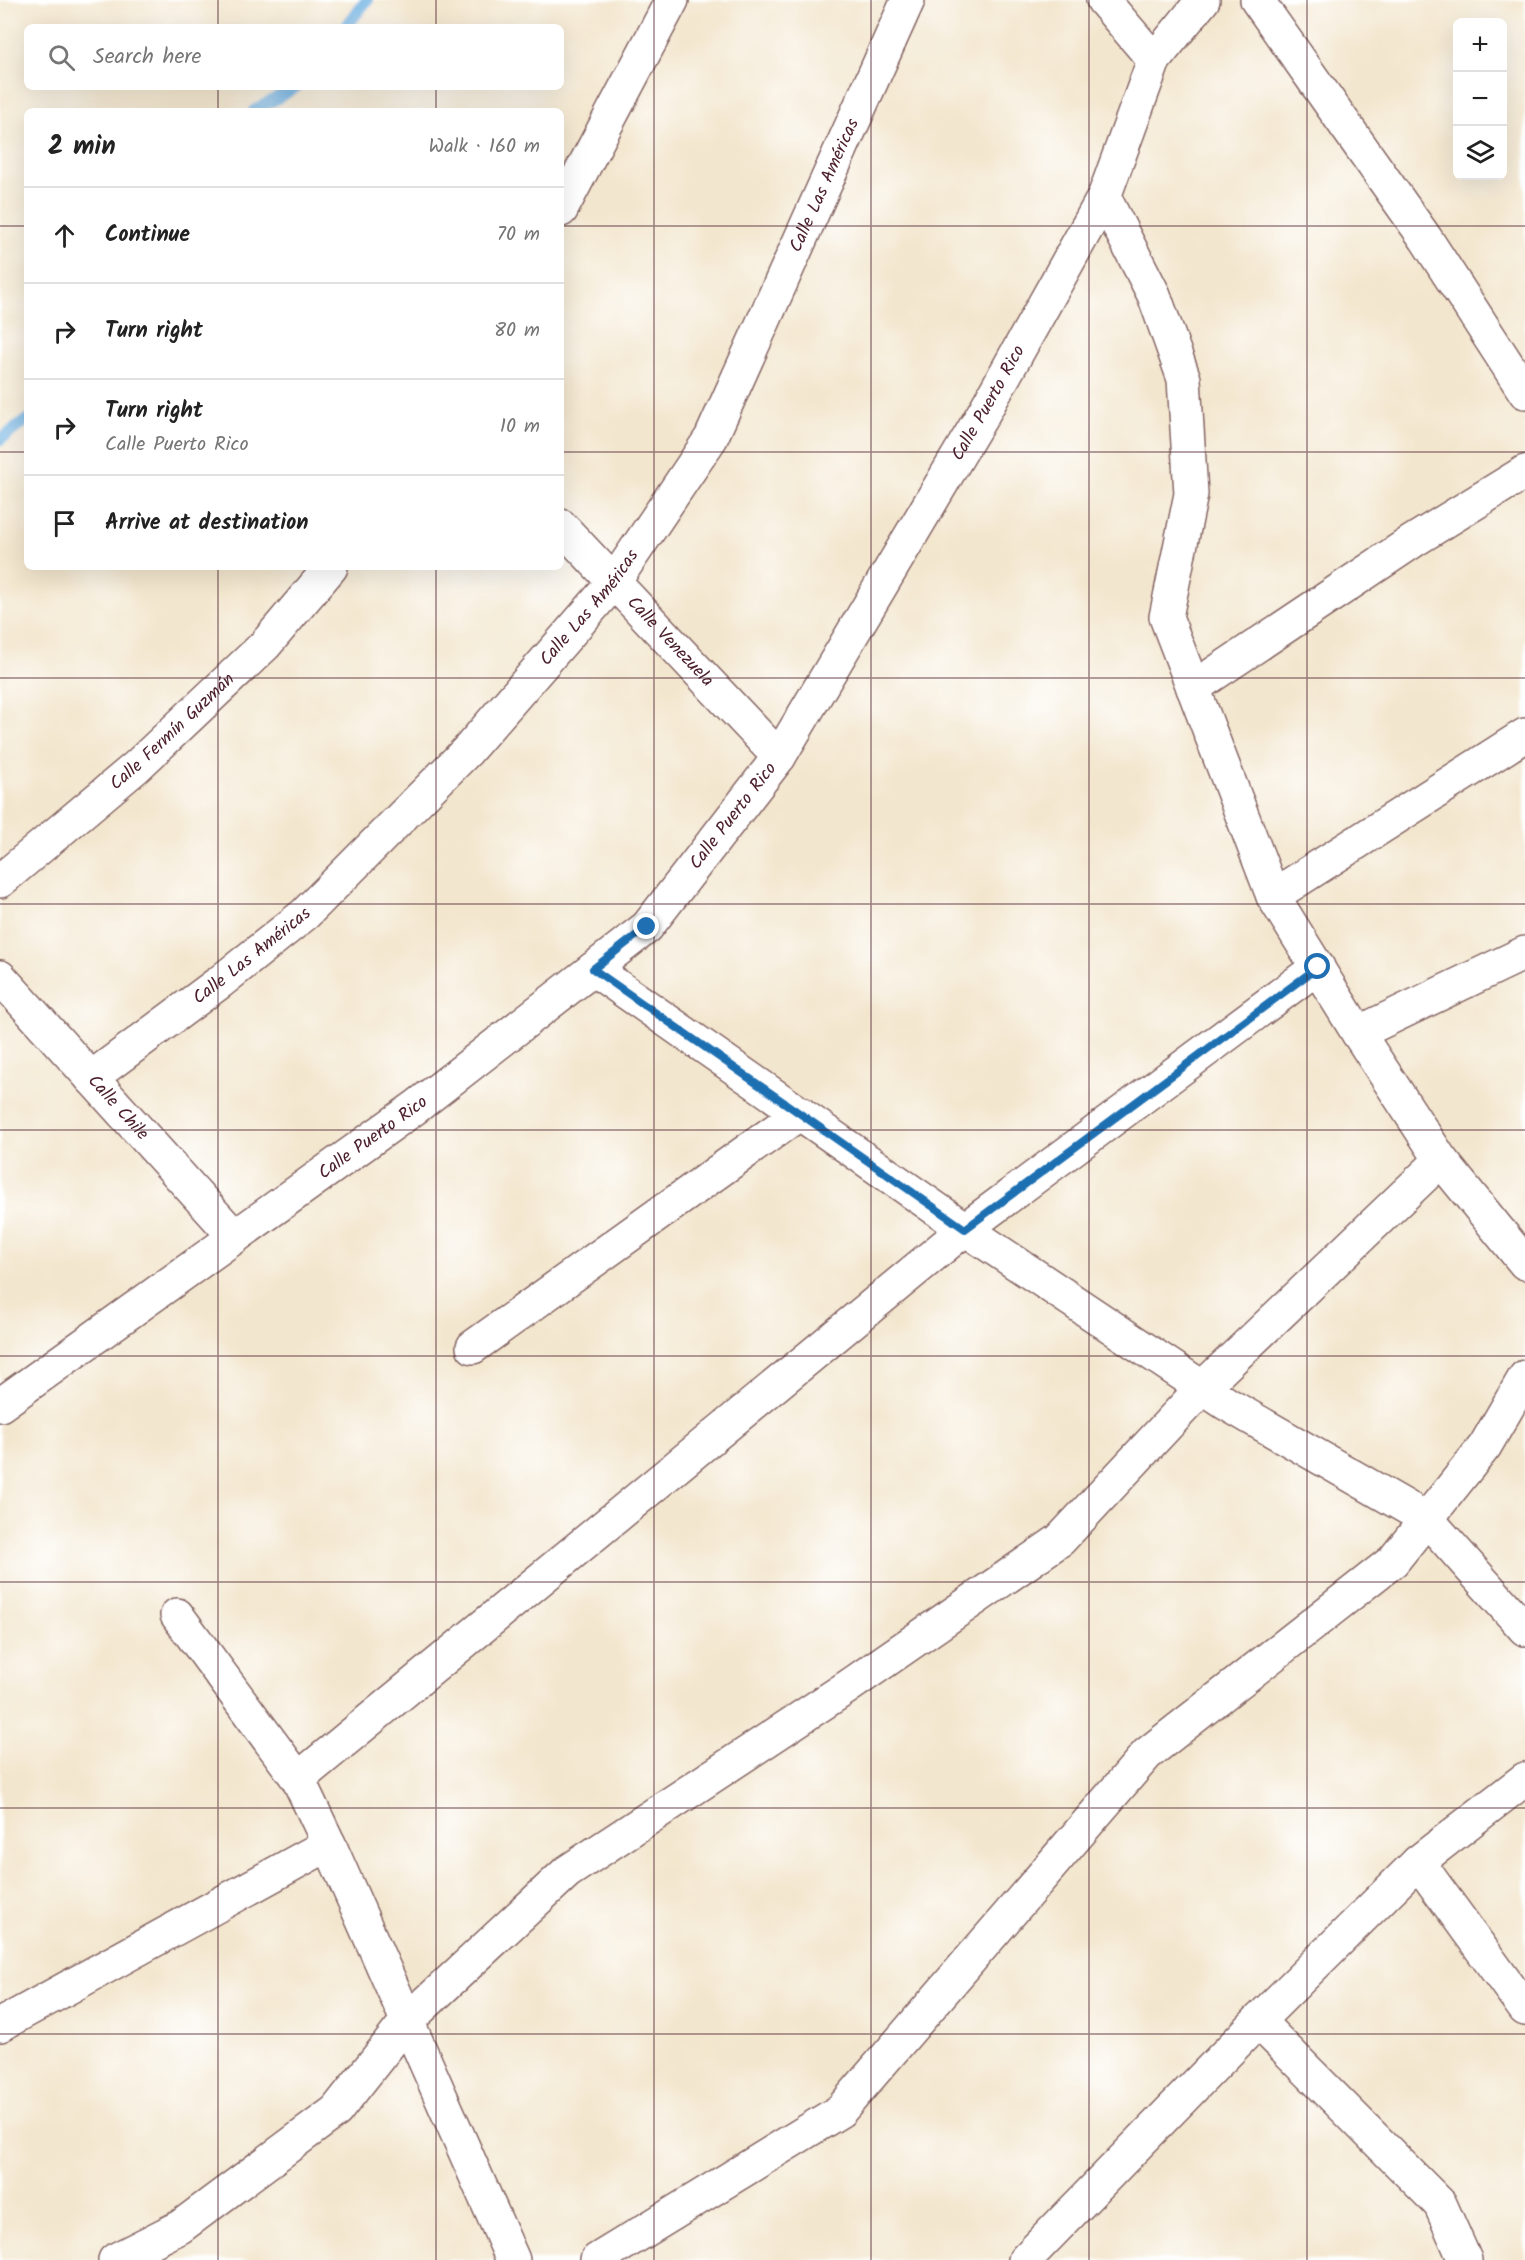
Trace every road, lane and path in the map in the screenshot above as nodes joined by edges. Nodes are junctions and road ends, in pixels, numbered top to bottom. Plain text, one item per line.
1 (672, 0) edge
2 (908, 0) edge
3 (1102, 0) edge
4 (1203, 0) edge
5 (1257, 0) edge
6 (1154, 60) junction
7 (1104, 197) junction
8 (564, 204) edge
9 (1525, 392) edge
10 (1525, 472) edge
11 (564, 529) edge
12 (328, 570) edge
13 (614, 582) junction
14 (1193, 688) junction
15 (1525, 735) edge
16 (779, 757) junction
17 (0, 881) edge
18 (1273, 896) junction
19 (1525, 953) edge
20 (1318, 967) junction
21 (593, 969) junction
22 (0, 977) edge
23 (1358, 1033) junction
24 (91, 1078) junction
25 (800, 1113) junction
26 (1441, 1160) junction
27 (965, 1229) junction
28 (235, 1237) junction
29 (1525, 1263) edge
30 (472, 1347) dead end
31 (1525, 1377) edge
32 (1203, 1387) junction
33 (0, 1405) edge
34 (1427, 1519) junction
35 (177, 1615) dead end
36 (1525, 1629) edge
37 (298, 1779) junction
38 (1525, 1779) edge
39 (329, 1844) junction
40 (1418, 1862) junction
41 (1525, 2009) edge
42 (407, 2021) junction
43 (1258, 2021) junction
44 (0, 2025) edge
45 (116, 2260) edge
46 (513, 2260) edge
47 (597, 2260) edge
48 (1025, 2260) edge
49 (1465, 2260) edge

1 - 8 street
2 - 13 street, Calle Las Américas
3 - 6 street
4 - 6 street, Calle Puerto Rico
5 - 9 street
6 - 7 street, Calle Puerto Rico
7 - 14 street
7 - 16 street, Calle Puerto Rico
10 - 14 street
11 - 13 street, Calle Venezuela
12 - 17 street, Calle Fermín Guzmán
13 - 16 street, Calle Venezuela
13 - 24 street, Calle Las Américas
14 - 18 street
15 - 18 street
16 - 21 street, Calle Puerto Rico
18 - 20 street
19 - 23 street
20 - 23 street
20 - 27 street
21 - 25 street
21 - 28 street, Calle Puerto Rico
22 - 24 street, Calle Chile
23 - 26 street
24 - 28 street, Calle Chile
25 - 27 street
25 - 30 street
26 - 29 street
26 - 32 street
27 - 32 street
27 - 37 street
28 - 33 street, Calle Puerto Rico
31 - 34 street
32 - 34 street
32 - 42 street
34 - 36 street
34 - 47 street
35 - 37 street
37 - 39 street
38 - 40 street
39 - 42 street
39 - 44 street
40 - 41 street
40 - 43 street
42 - 45 street
42 - 46 street
43 - 48 street
43 - 49 street

